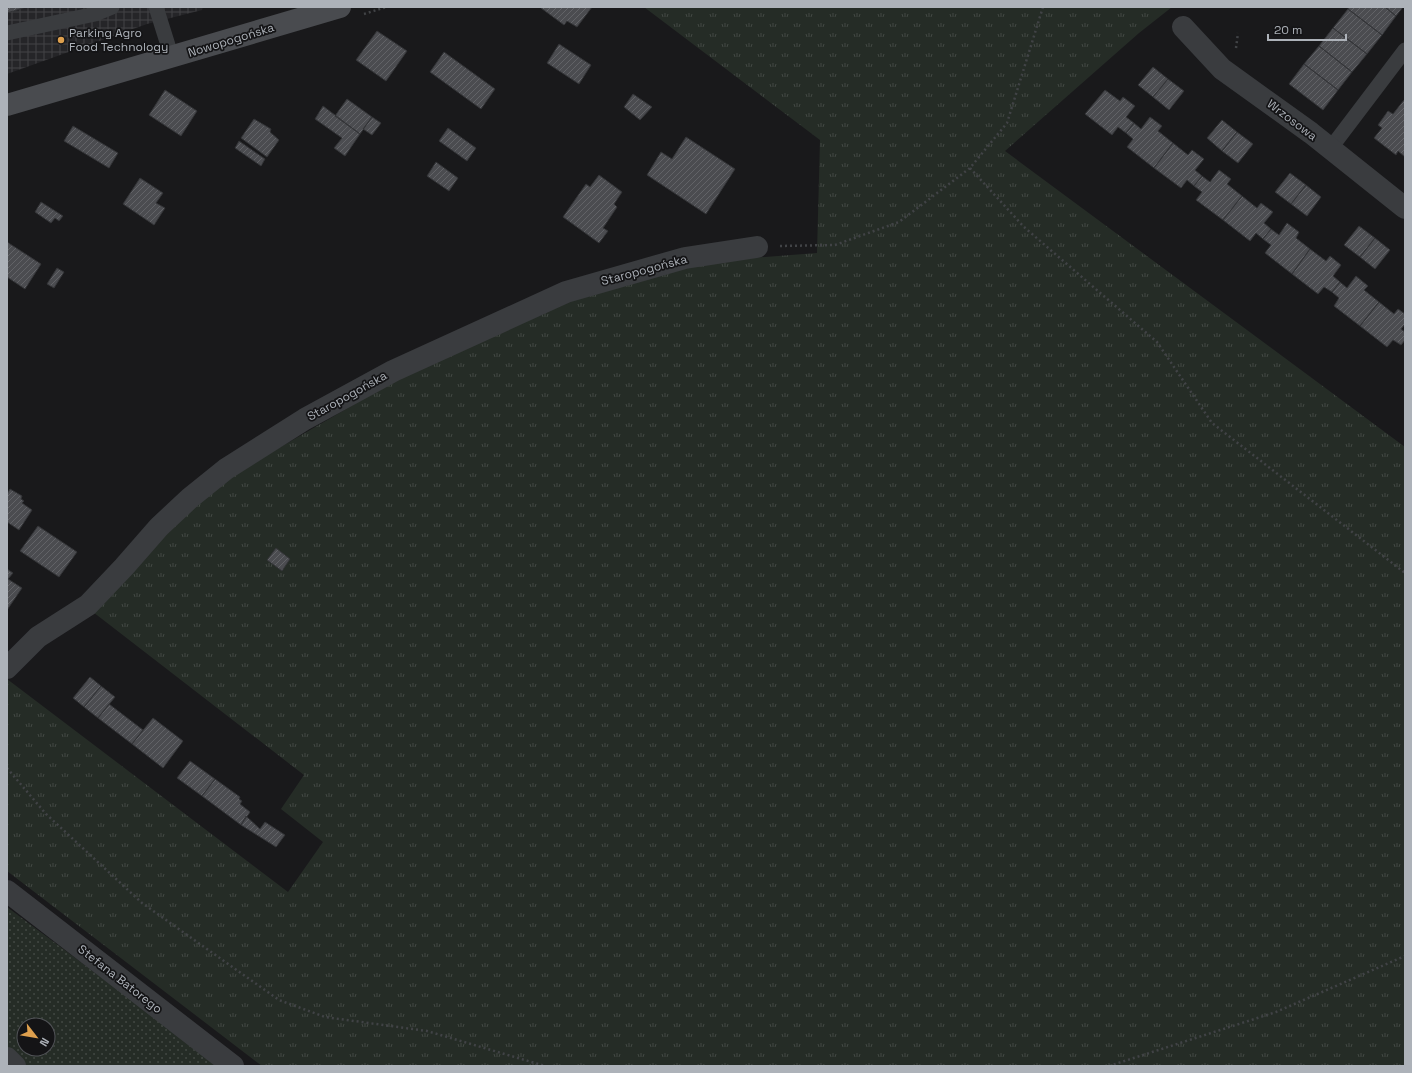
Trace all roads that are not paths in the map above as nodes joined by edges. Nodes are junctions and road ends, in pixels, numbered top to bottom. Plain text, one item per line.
1 (112, 7) edge
2 (156, 7) edge
3 (340, 7) edge
4 (1183, 27) dead end
5 (7, 33) edge
6 (1405, 50) edge
7 (172, 58) junction
8 (7, 105) edge
9 (1330, 149) junction
10 (1405, 208) edge
11 (757, 247) road end
12 (7, 668) edge
13 (7, 891) edge
14 (7, 1058) edge
15 (14, 1066) edge
16 (233, 1066) edge

1 - 5 lane
2 - 7 lane
3 - 7 street, Nowopogońska
4 - 9 street, Wrzosowa
6 - 9 lane
7 - 8 street, Nowopogońska
9 - 10 street, Wrzosowa
11 - 12 street, Staropogońska
13 - 16 street, Stefana Batorego
14 - 15 street

